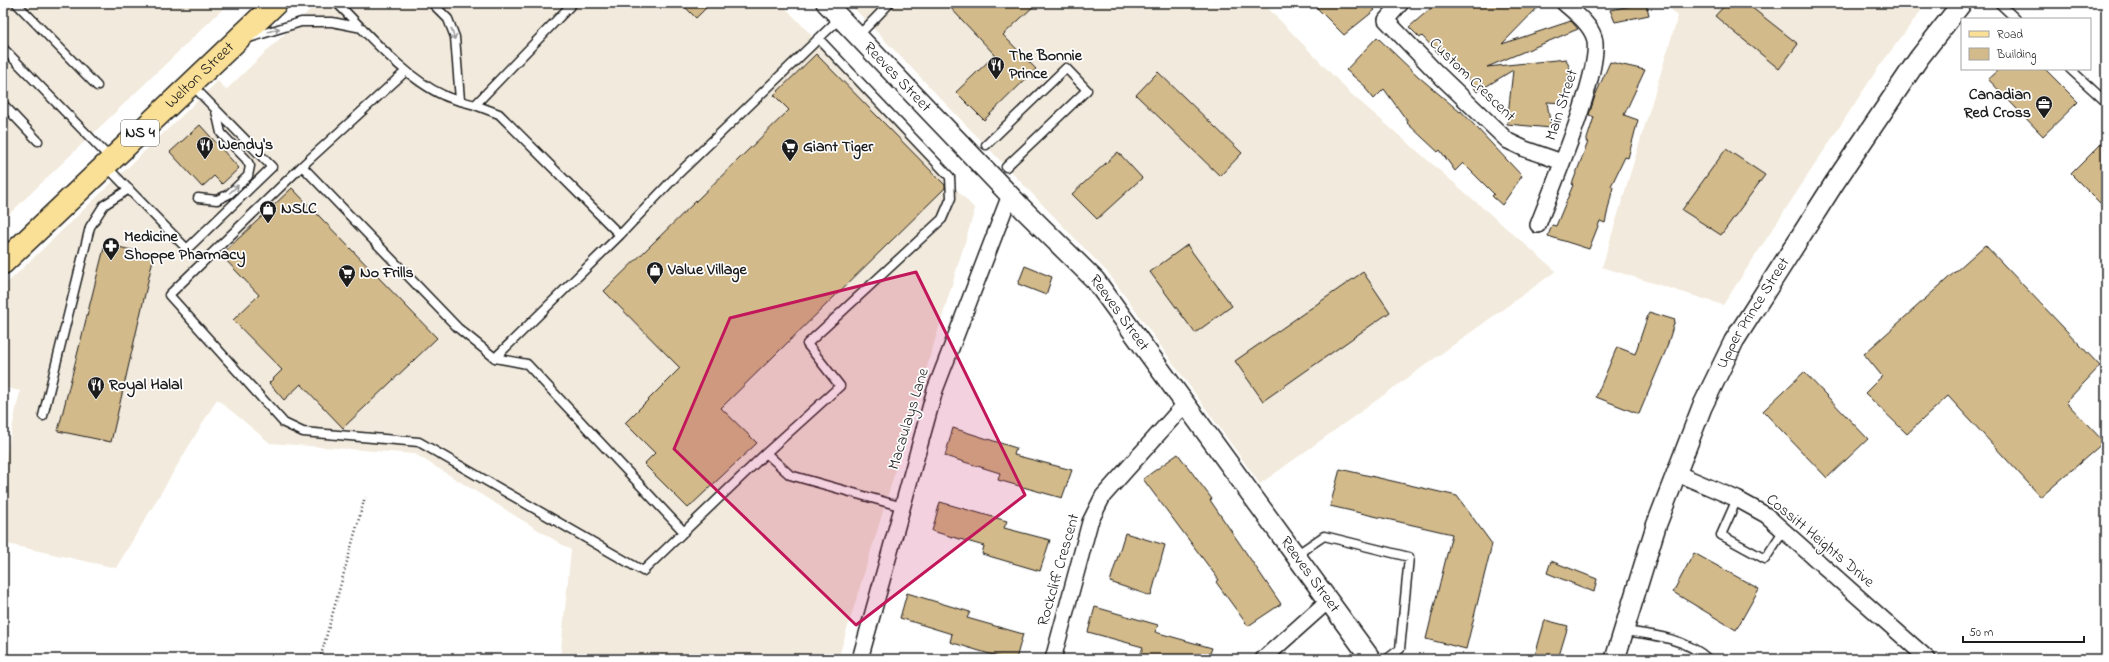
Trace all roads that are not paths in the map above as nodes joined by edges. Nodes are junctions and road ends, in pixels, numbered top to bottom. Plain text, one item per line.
1 (16, 3) edge
2 (276, 3) edge
3 (337, 3) edge
4 (432, 3) edge
5 (573, 3) edge
6 (826, 3) edge
7 (890, 3) edge
8 (1401, 3) edge
9 (1564, 3) edge
10 (1999, 3) edge
11 (1960, 11) edge
12 (840, 18) junction
13 (2015, 18) edge
14 (363, 28) junction
15 (858, 36) junction
16 (818, 38) junction
17 (237, 42) junction
18 (3, 48) edge
19 (2071, 70) edge
20 (406, 71) junction
21 (191, 85) junction
22 (97, 86) dead end
23 (460, 100) junction
24 (2106, 102) edge
25 (3, 104) edge
26 (475, 105) junction
27 (215, 109) junction
28 (38, 140) dead end
29 (986, 145) dead end
30 (1562, 162) junction
31 (109, 163) junction
32 (302, 166) junction
33 (1006, 166) dead end
34 (129, 189) junction
35 (1010, 195) junction
36 (198, 198) dead end
37 (1538, 225) dead end
38 (620, 235) junction
39 (3, 263) edge
40 (495, 358) junction
41 (1185, 404) junction
42 (43, 416) dead end
43 (766, 453) junction
44 (1676, 473) junction
45 (1737, 498) junction
46 (903, 507) junction
47 (1784, 530) junction
48 (684, 532) junction
49 (1296, 555) junction
50 (1328, 600) junction
51 (1624, 631) junction
52 (860, 659) edge
53 (1053, 659) edge
54 (1263, 659) edge
55 (1371, 659) edge
56 (1388, 659) edge
57 (1615, 659) edge
58 (1708, 659) edge
59 (1928, 659) edge

1 - 22 lane
2 - 17 main road, Welton Street / NS 4
3 - 14 lane
4 -> 23 lane
5 - 26 lane
6 - 12 street, Reeves Street
7 - 15 lane
8 - 30 street, Custom Crescent
9 - 30 street, Main Street
10 - 13 lane
11 - 44 street, Upper Prince Street
12 - 15 street, Reeves Street
12 - 16 lane
17 -> 14 lane
14 - 20 lane
15 - 35 street, Reeves Street
16 - 38 lane
16 - 43 lane
17 - 21 main road, Welton Street / NS 4
18 - 31 lane
19 - 24 lane
20 - 23 lane
20 - 32 lane
21 - 27 lane
21 - 31 main road, Welton Street / NS 4
23 - 26 lane
25 - 28 lane
26 - 38 lane
27 - 34 lane
36 -> 27 lane
29 - 33 lane
30 - 37 street, Main Street
31 - 34 lane
31 - 39 main road, Welton Street / NS 4
32 - 40 lane
32 - 48 lane
34 - 42 lane
35 - 41 street, Reeves Street
35 - 46 street, Macaulays Lane
38 - 40 lane
40 - 48 lane
41 - 49 street, Reeves Street
41 - 53 street, Rockcliff Crescent
43 - 46 lane
43 - 48 lane
44 - 45 street, Cossitt Heights Drive
44 - 51 street, Upper Prince Street
45 - 47 street, Cossitt Heights Drive
45 - 47 lane
46 - 52 street, Macaulays Lane
47 - 59 street, Cossitt Heights Drive
49 - 50 street, Reeves Street
49 - 56 lane
50 - 54 street
50 - 55 street, Reeves Street
51 - 57 street, Upper Prince Street
51 - 58 lane

